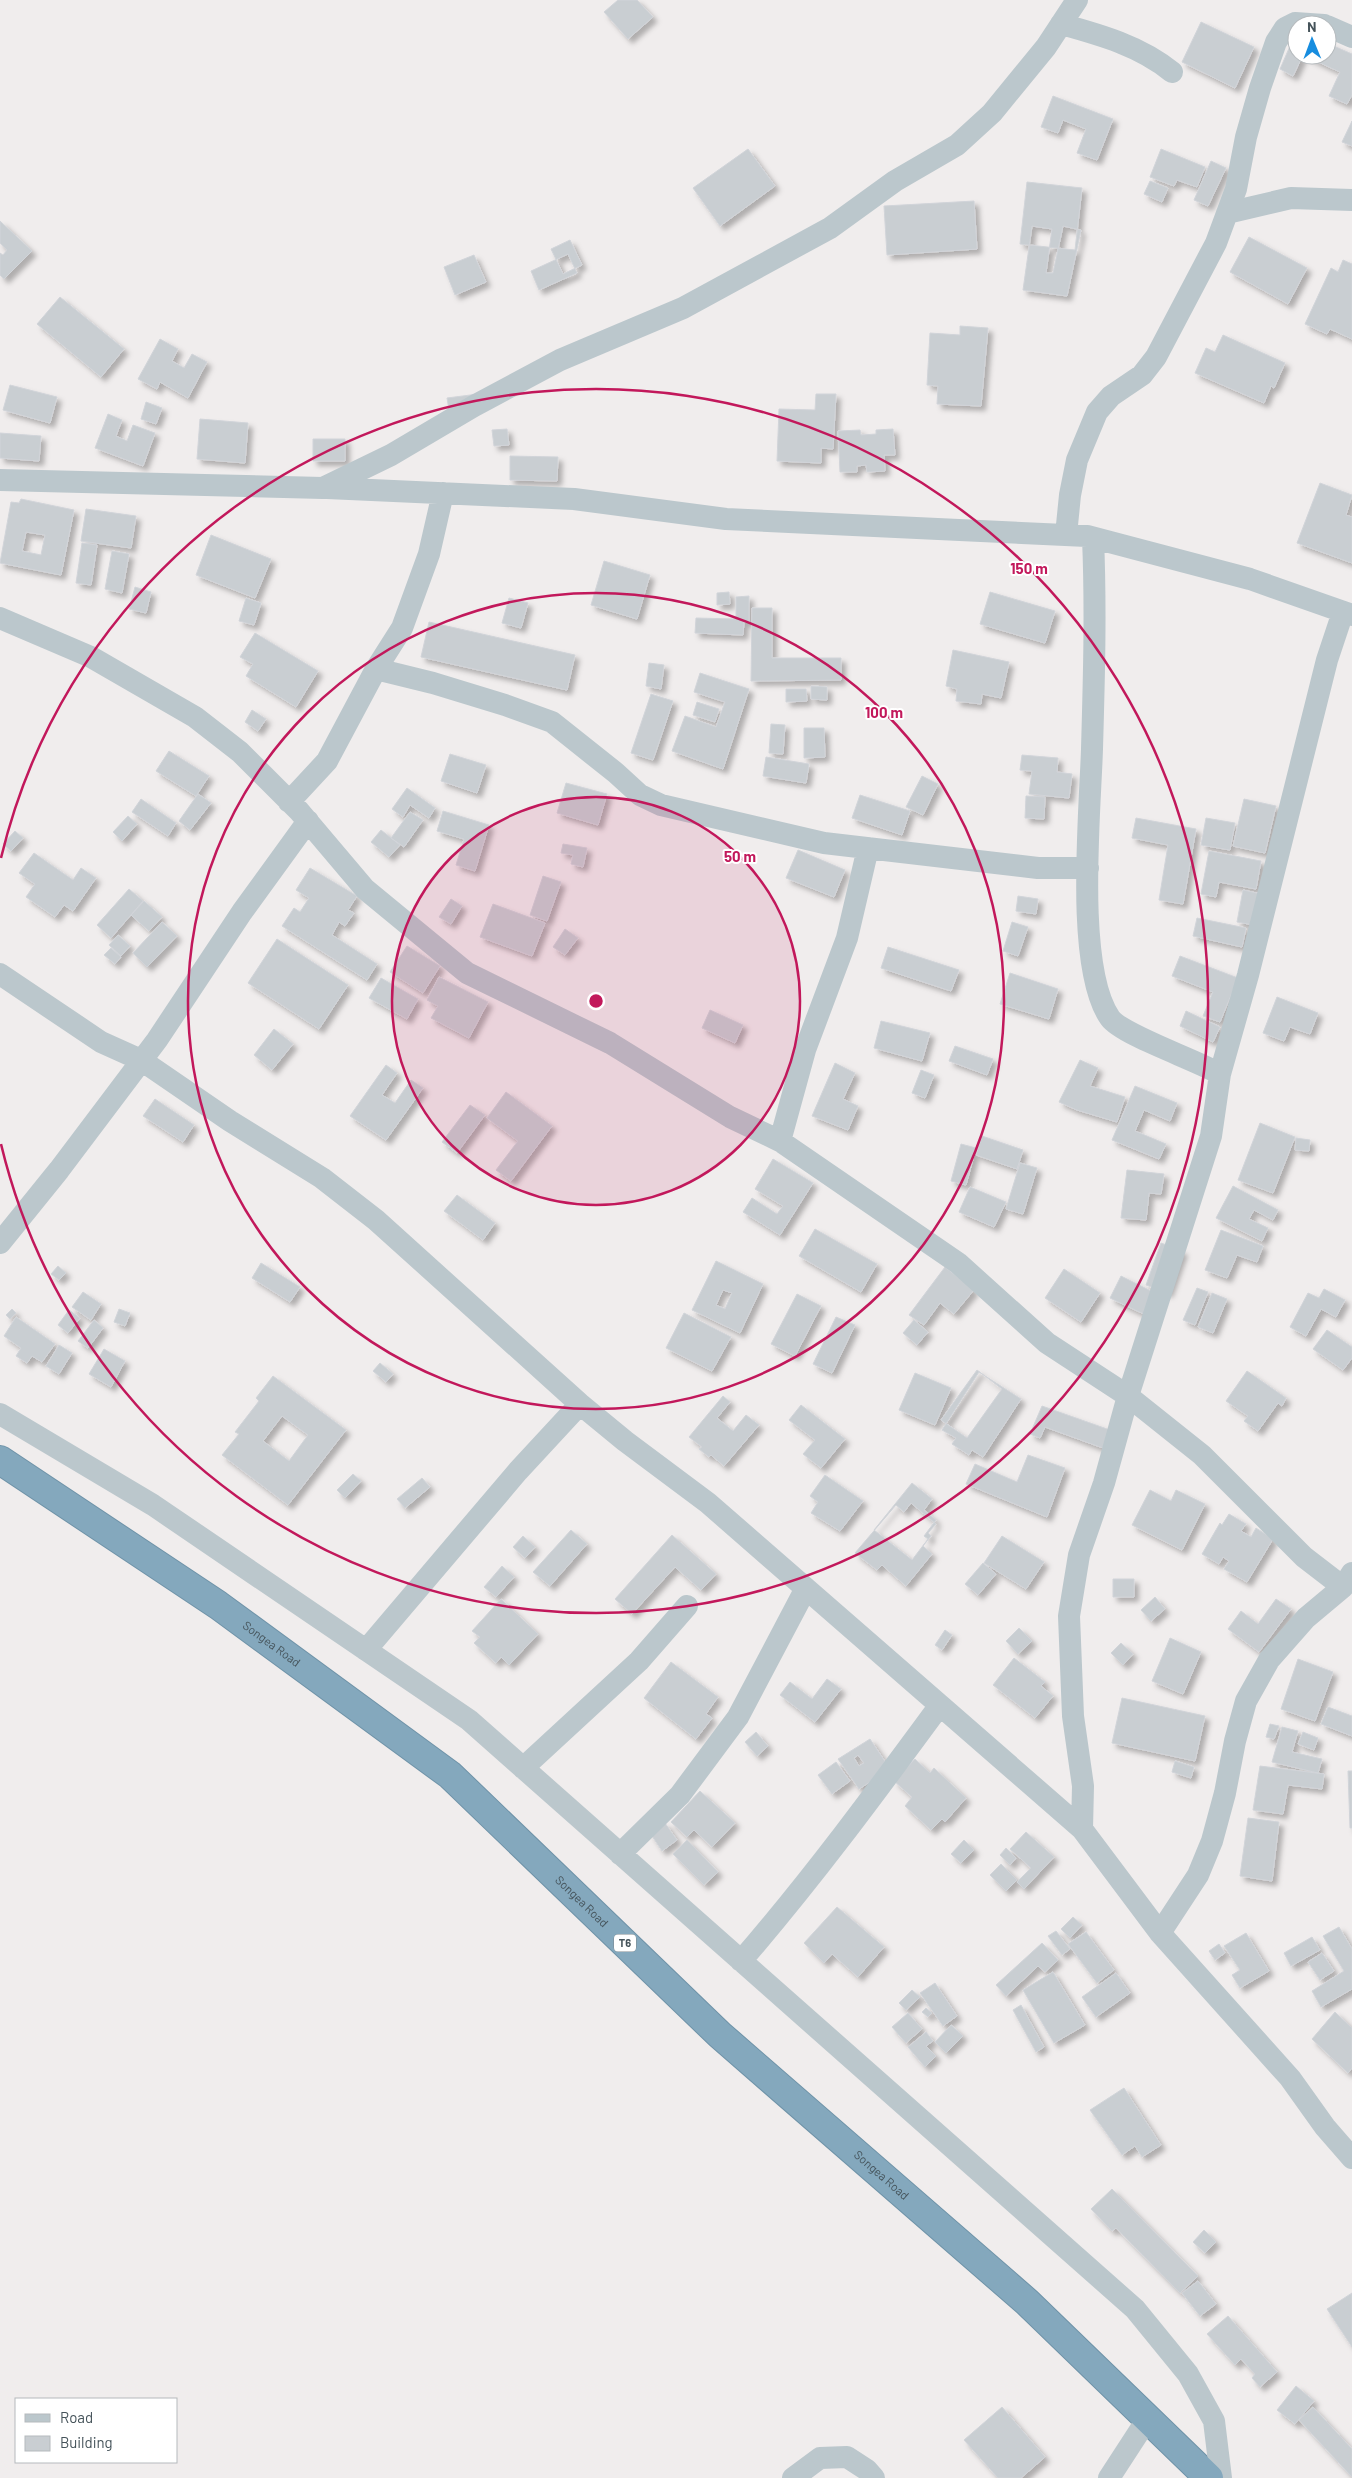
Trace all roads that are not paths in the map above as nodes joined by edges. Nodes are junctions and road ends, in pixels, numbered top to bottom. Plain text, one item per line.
1 (1077, 0) edge
2 (1061, 24) junction
3 (1287, 27) edge
4 (1337, 31) edge
5 (1352, 37) edge
6 (1172, 72) dead end
7 (1352, 200) edge
8 (1227, 213) junction
9 (0, 480) edge
10 (323, 488) junction
11 (443, 493) junction
12 (1066, 535) junction
13 (1093, 538) junction
14 (1348, 614) edge
15 (0, 618) edge
16 (376, 669) junction
17 (290, 802) junction
18 (308, 821) junction
19 (868, 848) junction
20 (1088, 868) junction
21 (0, 974) edge
22 (141, 1060) junction
23 (1220, 1074) junction
24 (780, 1141) junction
25 (0, 1243) edge
26 (1128, 1396) junction
27 (580, 1404) junction
28 (0, 1414) edge
29 (0, 1460) edge
30 (1350, 1579) edge
31 (806, 1590) junction
32 (686, 1606) dead end
33 (366, 1650) junction
34 (940, 1705) junction
35 (523, 1768) junction
36 (1082, 1829) junction
37 (620, 1854) junction
38 (1160, 1933) junction
39 (741, 1961) junction
40 (1352, 2158) edge
41 (1148, 2418) junction
42 (794, 2478) edge
43 (874, 2478) edge
44 (1109, 2478) edge
45 (1209, 2478) edge
46 (1221, 2478) edge

1 - 2 street
2 - 6 street
2 - 10 street
3 - 8 street
4 - 5 street
7 - 8 street
8 - 12 street
9 - 10 street
10 - 11 street
11 - 12 street
11 - 16 street
12 - 13 street
13 - 14 street
13 - 20 street
14 - 23 street
15 - 17 street
16 - 17 street
16 - 19 street
17 - 18 street
18 - 22 street
18 - 24 street
19 - 20 street
19 - 24 street
20 - 23 street
21 - 22 street
22 - 25 street
22 - 27 street
23 - 26 street
24 - 26 street
26 - 30 street
26 - 36 street
27 - 31 street
27 - 33 street
28 - 33 street
29 - 41 highway, Songea Road / T6
30 - 38 street
31 - 34 street
31 - 37 street
32 - 35 street
33 - 35 street
34 - 36 street
34 - 39 street
35 - 37 street
36 - 38 street
37 - 39 street
38 - 40 street
39 - 46 street
41 - 44 street
41 - 45 highway, Songea Road / T6
42 - 43 street

